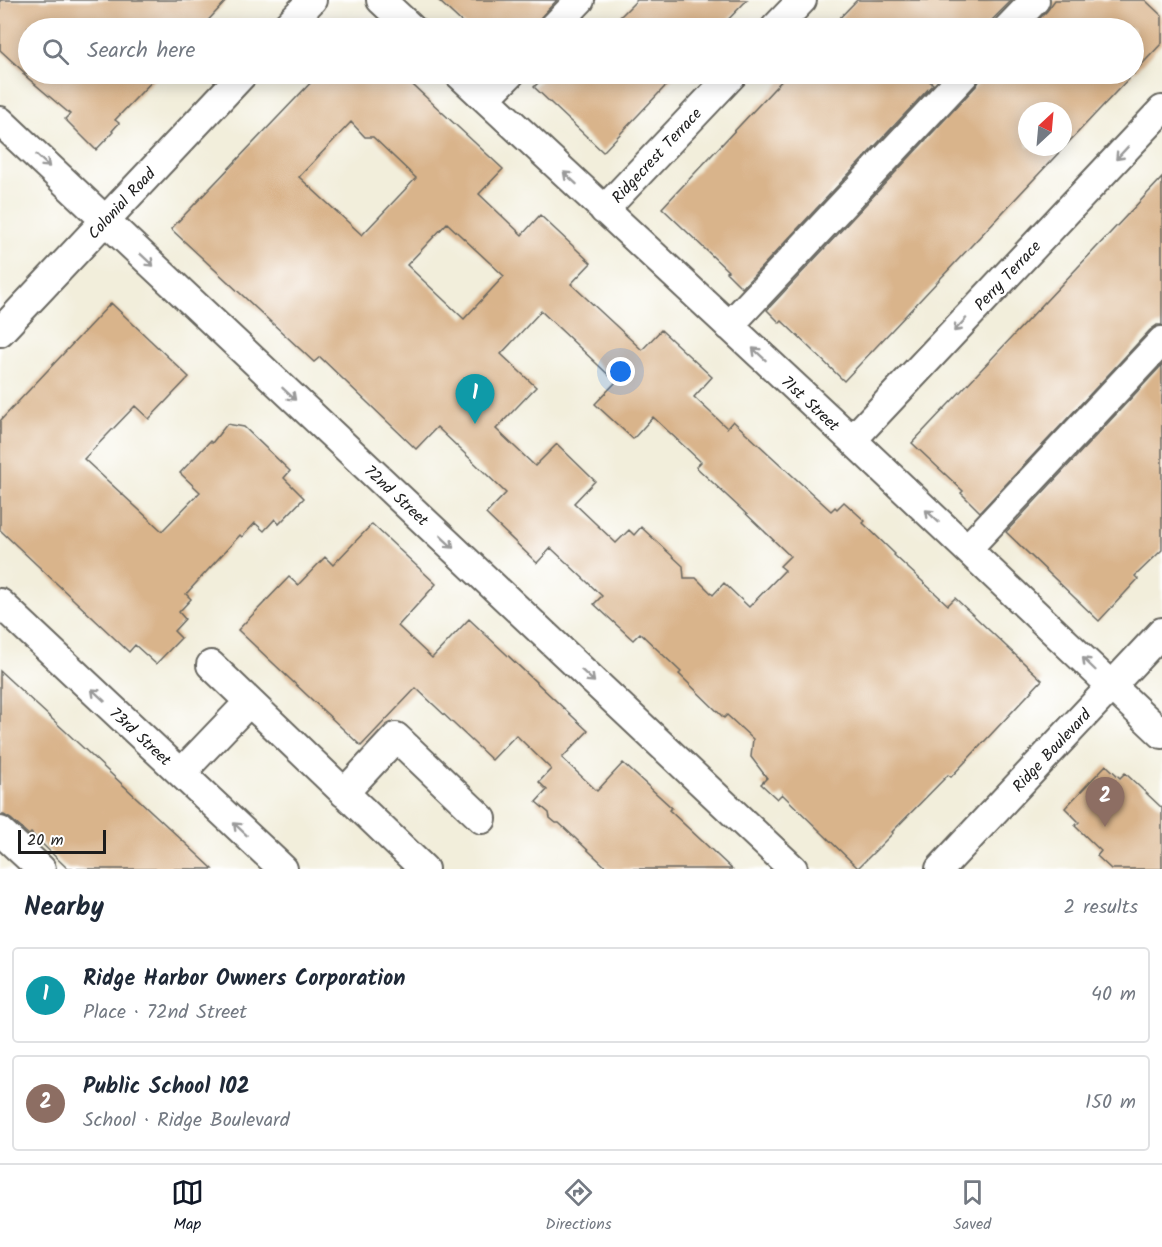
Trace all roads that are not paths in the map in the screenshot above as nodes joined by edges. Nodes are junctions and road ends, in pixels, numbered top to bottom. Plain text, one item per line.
1 (312, 0) edge
2 (381, 0) edge
3 (579, 0) edge
4 (802, 0) edge
5 (1035, 0) edge
6 (295, 18) edge
7 (400, 18) edge
8 (562, 18) edge
9 (785, 18) edge
10 (1018, 18) edge
11 (234, 84) edge
12 (470, 84) edge
13 (500, 84) edge
14 (724, 84) edge
15 (957, 84) edge
16 (486, 98) junction
17 (1162, 110) edge
18 (0, 121) edge
19 (604, 210) junction
20 (105, 220) junction
21 (729, 326) junction
22 (0, 332) edge
23 (1162, 341) edge
24 (852, 440) junction
25 (967, 549) junction
26 (0, 603) edge
27 (1162, 632) edge
28 (211, 665) dead end
29 (1112, 686) junction
30 (249, 702) junction
31 (1162, 734) edge
32 (181, 773) junction
33 (344, 793) junction
34 (482, 819) dead end
35 (0, 831) edge
36 (41, 869) edge
37 (283, 869) edge
38 (424, 869) edge
39 (793, 869) edge
40 (940, 869) edge

1 - 6 street
2 - 7 street
3 - 8 street
4 - 9 street
5 - 10 street
11 - 20 street, Colonial Road
12 - 16 street, 71st Street
13 - 16 street
14 - 19 street, Ridgecrest Terrace
15 - 21 street
19 -> 16 street, 71st Street
17 -> 24 street, Perry Terrace
18 -> 20 street, 72nd Street
19 - 21 street, 71st Street
20 - 22 street, Colonial Road
20 -> 39 street, 72nd Street
24 -> 21 street, 71st Street
23 - 25 street
25 -> 24 street, 71st Street
29 -> 25 street, 71st Street
32 -> 26 street, 73rd Street
27 - 29 street, Ridge Boulevard
28 - 30 street
29 - 31 street, 71st Street
29 - 40 street, Ridge Boulevard
30 - 32 street
30 - 33 street
37 -> 32 street, 73rd Street
33 - 34 street
33 - 38 street
35 - 36 street

